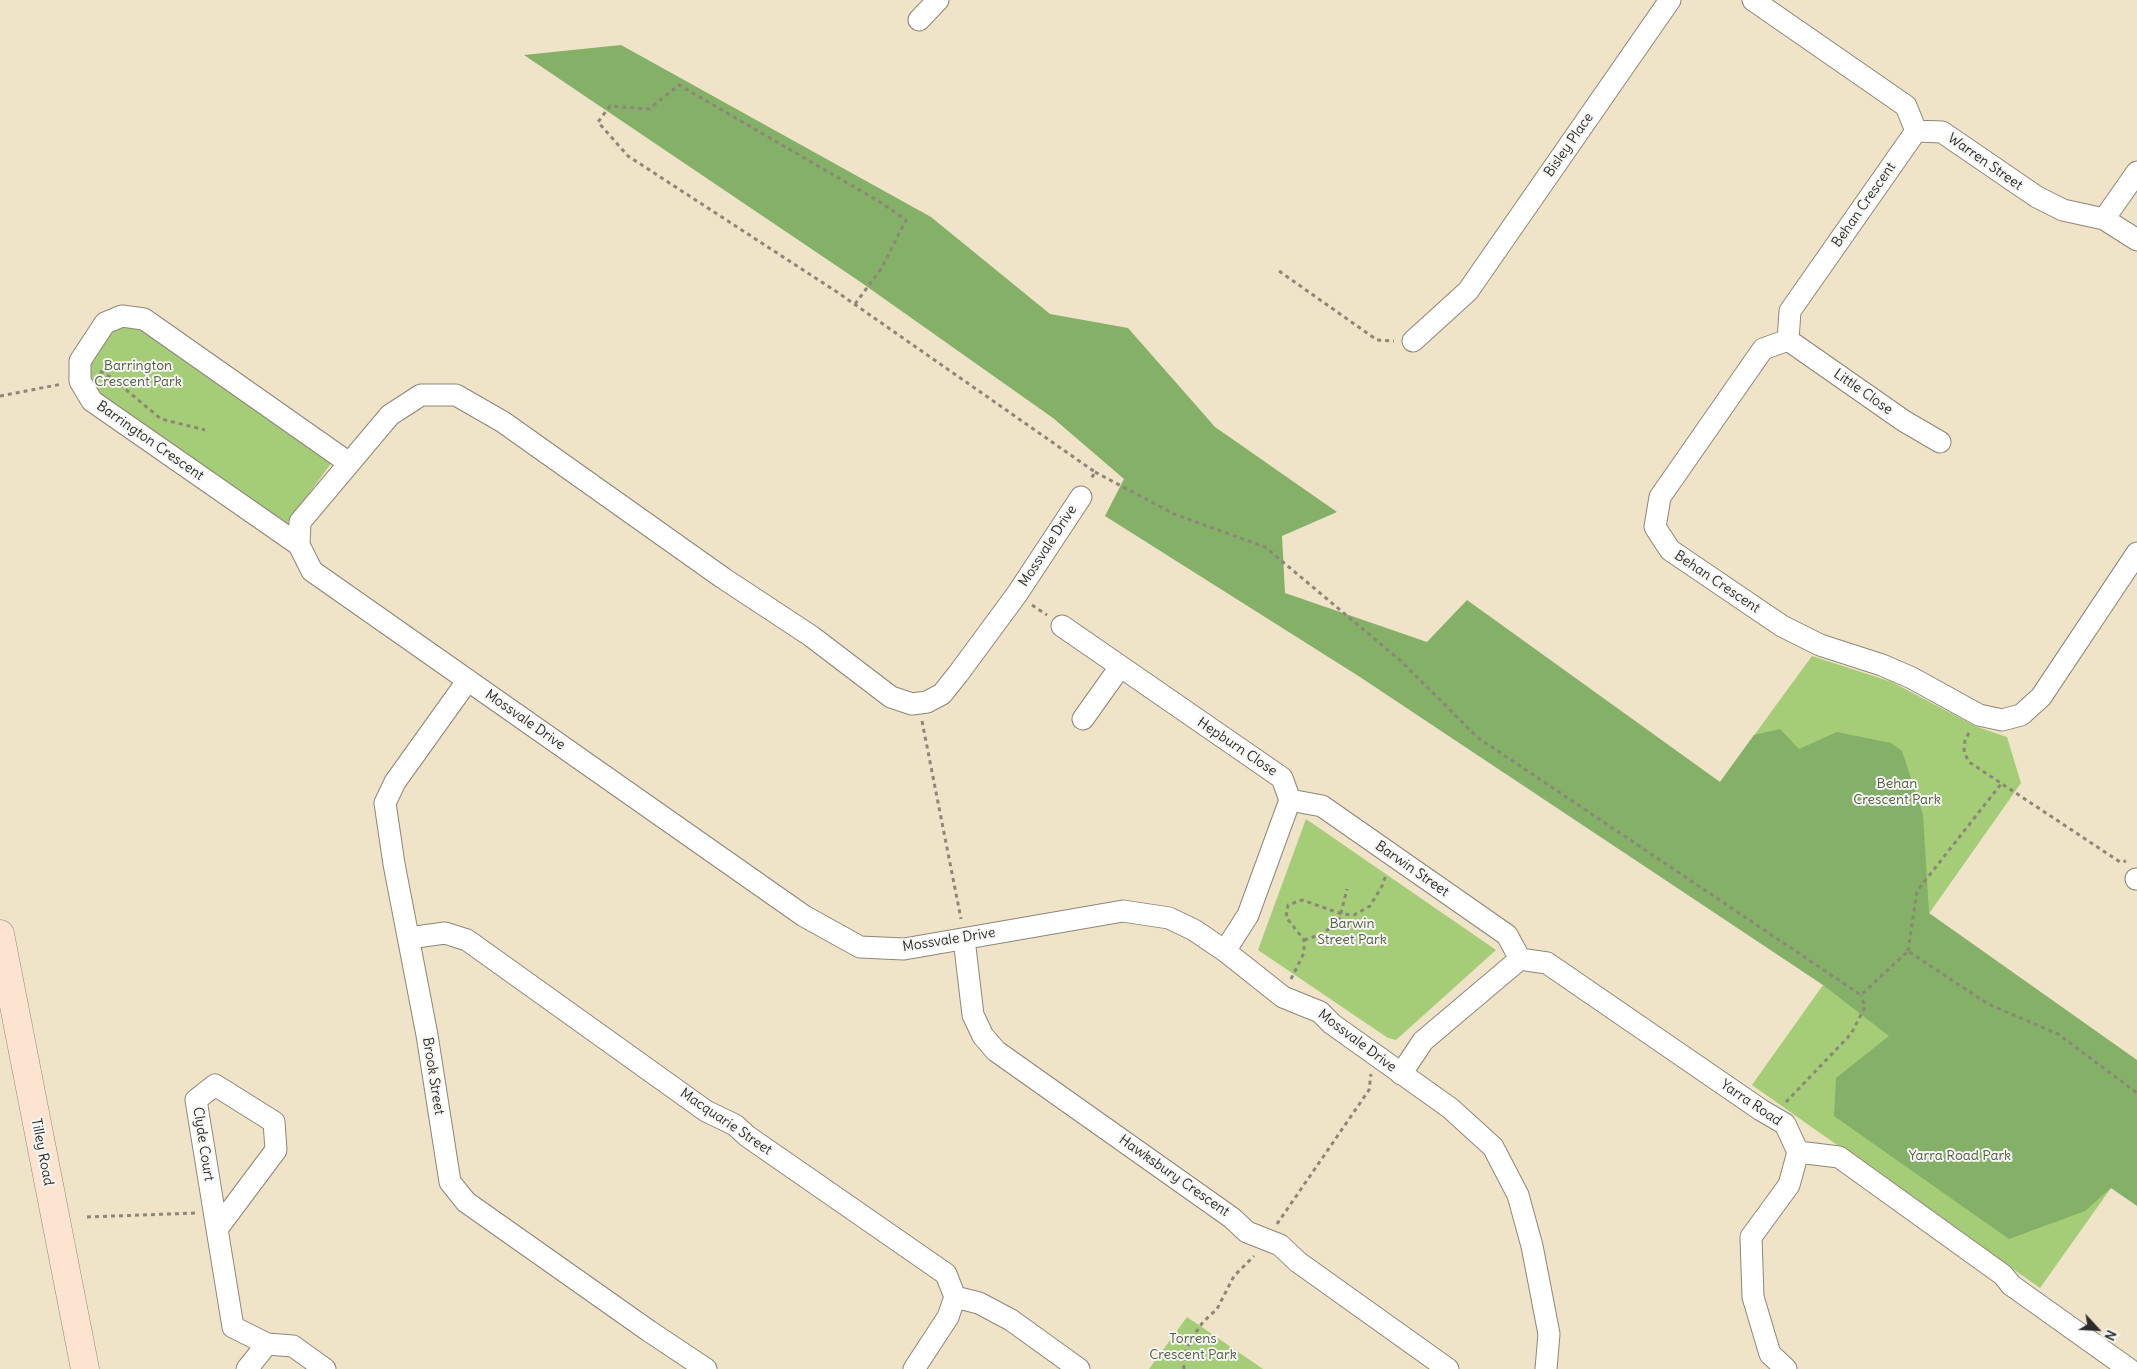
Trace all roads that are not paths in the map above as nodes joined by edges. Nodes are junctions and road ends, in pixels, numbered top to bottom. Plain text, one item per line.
1 (938, 0) edge
2 (1670, 0) edge
3 (1753, 0) edge
4 (919, 20) dead end
5 (1916, 131) junction
6 (2137, 172) edge
7 (2104, 220) junction
8 (2137, 240) edge
9 (1788, 340) junction
10 (1413, 341) road end
11 (1940, 442) dead end
12 (349, 463) junction
13 (1081, 497) road end
14 (299, 545) junction
15 (2137, 552) edge
16 (1062, 626) road end
17 (1120, 668) junction
18 (468, 680) junction
19 (1083, 719) dead end
20 (1290, 800) junction
21 (0, 934) edge
22 (409, 938) junction
23 (964, 939) junction
24 (1225, 951) junction
25 (1520, 958) junction
26 (1401, 1074) junction
27 (1798, 1152) junction
28 (216, 1221) junction
29 (955, 1297) junction
30 (267, 1344) junction
31 (85, 1369) edge
32 (247, 1369) edge
33 (325, 1369) edge
34 (706, 1369) edge
35 (914, 1369) edge
36 (1079, 1369) edge
37 (1448, 1369) edge
38 (1546, 1369) edge
39 (1786, 1369) edge
40 (2129, 1369) edge

1 - 4 street
2 - 10 street, Bisley Place
3 - 5 street
5 - 7 street, Warren Street
5 - 9 street, Behan Crescent
6 - 7 street
7 - 8 street, Warren Street
9 - 11 street, Little Close
9 - 15 street, Behan Crescent
12 - 13 street, Mossvale Drive
12 - 14 street, Mossvale Drive
12 - 14 street, Barrington Crescent
14 - 18 street, Mossvale Drive
16 - 17 street, Hepburn Close
17 - 19 street
17 - 20 street, Hepburn Close
18 - 22 street, Brook Street
18 - 23 street, Mossvale Drive
20 - 24 street
20 - 25 street, Barwin Street
21 - 31 main road, Tilley Road
22 - 29 street, Macquarie Street
22 - 34 street, Brook Street
23 - 24 street, Mossvale Drive
23 - 37 street, Hawksbury Crescent
24 - 26 street, Mossvale Drive
25 - 26 street
25 - 27 street, Yarra Road
26 - 38 street, Mossvale Drive
27 - 39 street
27 - 40 street
28 - 28 street, Clyde Court
28 - 30 street, Clyde Court
29 - 35 street
29 - 36 street
30 - 32 street
30 - 33 street

